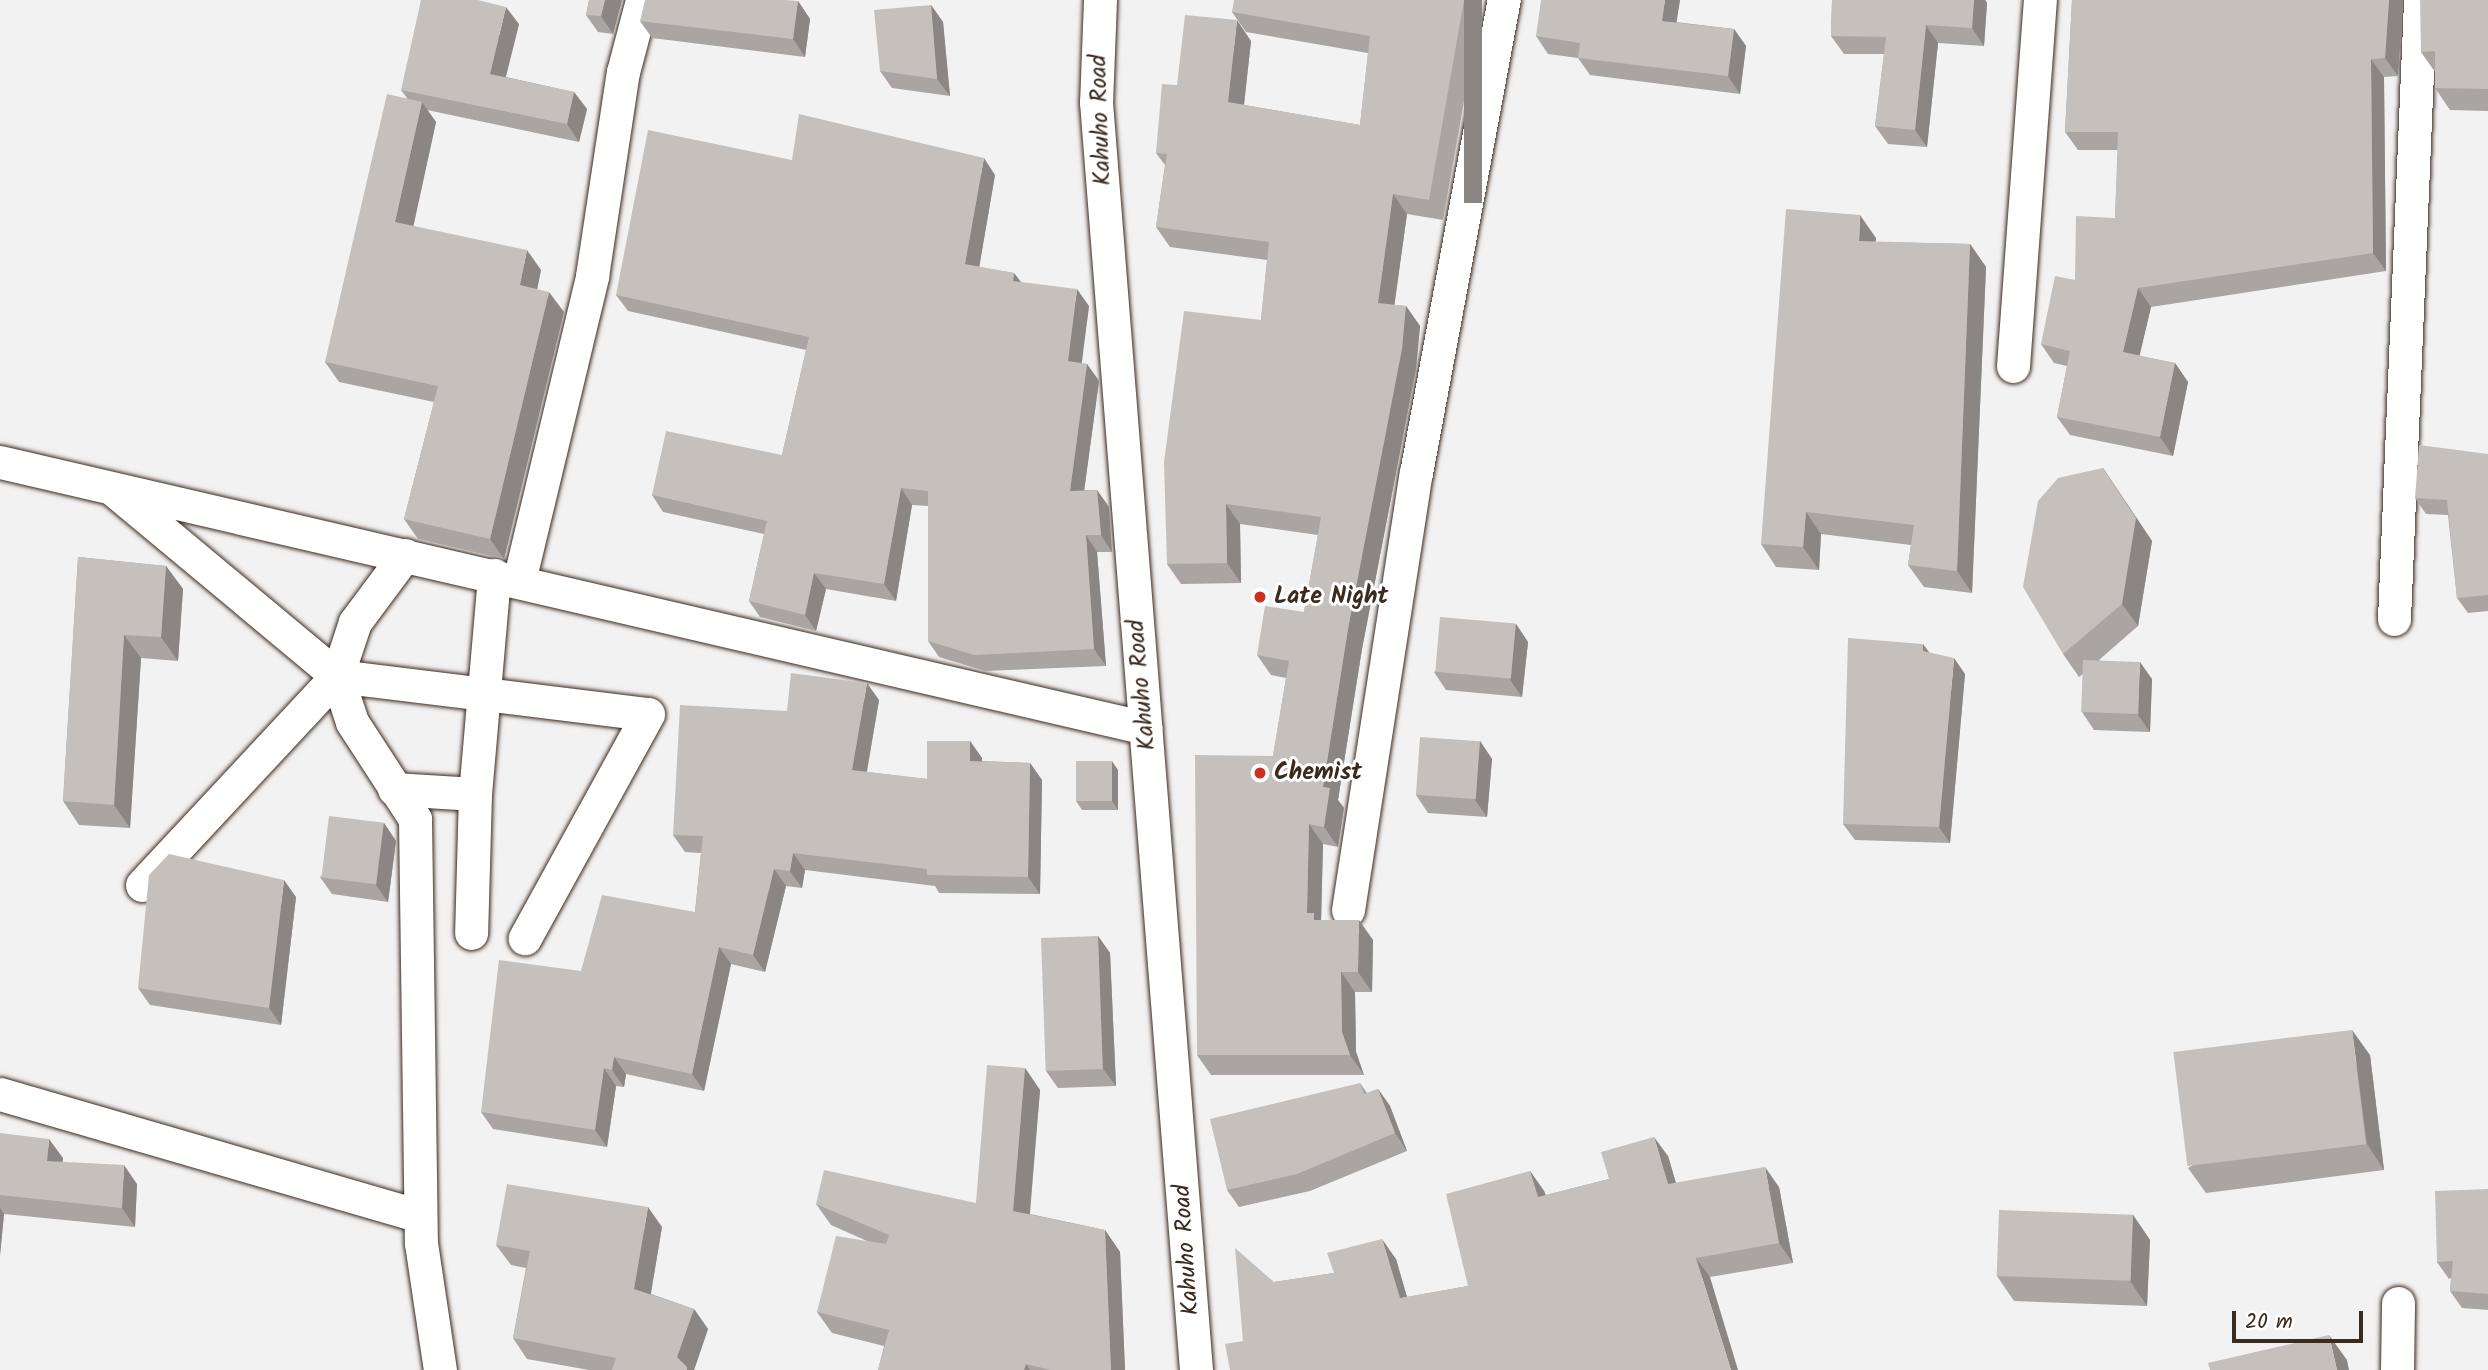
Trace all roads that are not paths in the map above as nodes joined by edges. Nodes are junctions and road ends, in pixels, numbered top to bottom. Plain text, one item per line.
1 (642, 0) edge
2 (1100, 0) edge
3 (1504, 0) edge
4 (2040, 0) edge
5 (2420, 0) edge
6 (2013, 366) dead end
7 (0, 462) edge
8 (110, 487) junction
9 (405, 555) junction
10 (506, 578) junction
11 (2394, 619) dead end
12 (337, 676) junction
13 (484, 698) junction
14 (1146, 728) junction
15 (394, 789) junction
16 (475, 794) junction
17 (142, 885) dead end
18 (1348, 910) dead end
19 (471, 933) dead end
20 (525, 938) dead end
21 (0, 1094) edge
22 (420, 1216) junction
23 (2398, 1303) dead end
24 (440, 1370) edge
25 (1196, 1370) edge
26 (2397, 1370) edge

1 - 10 street
2 - 14 street, Kahuho Road
3 - 18 street
4 - 6 street
5 - 11 street
7 - 8 street
8 - 9 street
8 - 12 street
9 - 10 street
9 - 12 street
10 - 13 street
10 - 14 street
12 - 13 street
12 - 15 street
12 - 17 street
13 - 16 street
13 - 20 street
14 - 25 street, Kahuho Road
15 - 16 street
15 - 22 street
16 - 19 street
21 - 22 street
22 - 24 street
23 - 26 street

